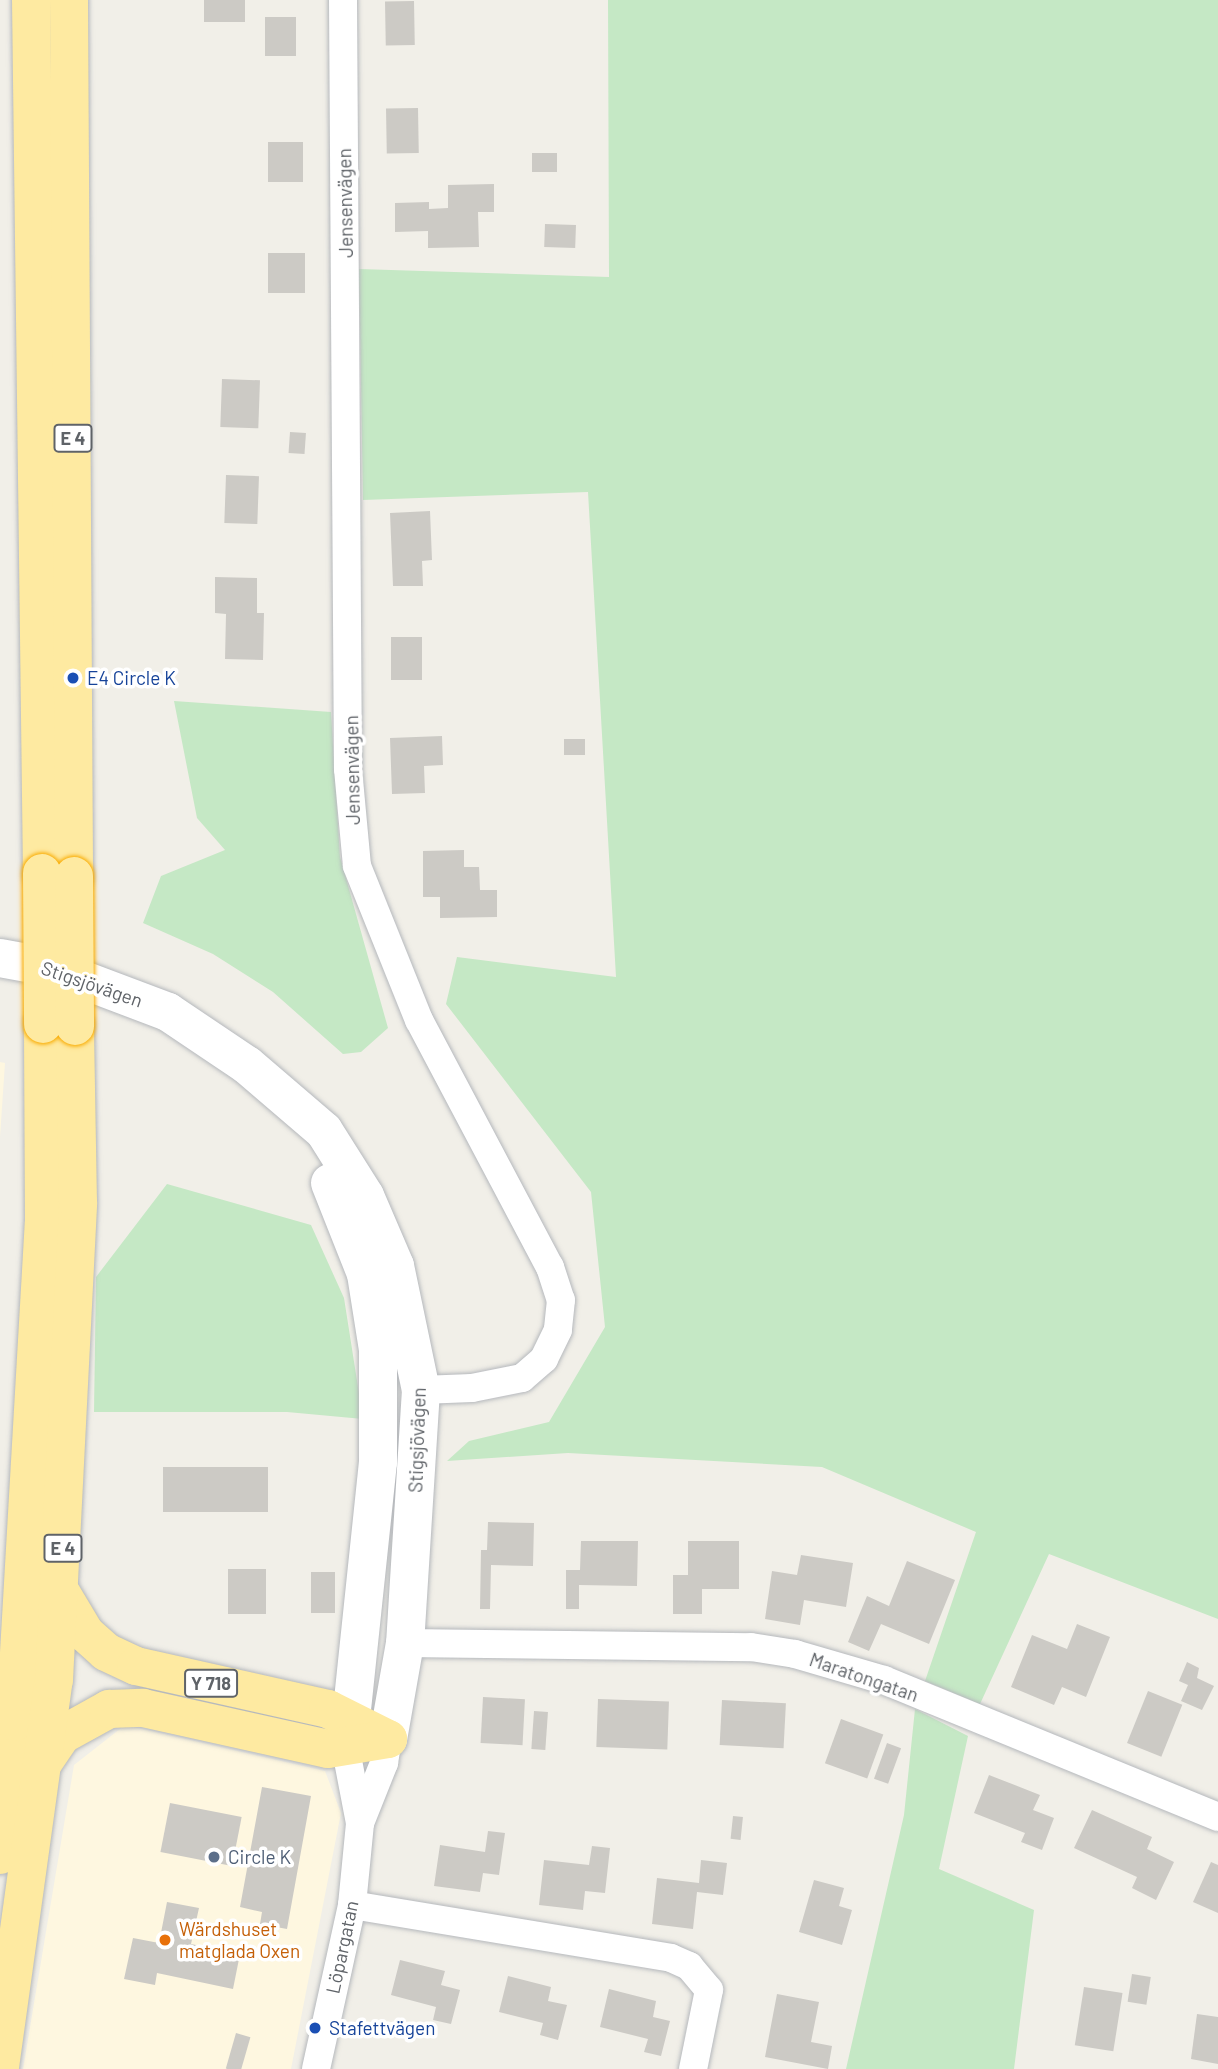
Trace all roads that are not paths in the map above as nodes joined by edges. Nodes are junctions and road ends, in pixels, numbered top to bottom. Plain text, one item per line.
1 (32, 0) edge
2 (69, 0) edge
3 (343, 0) edge
4 (58, 874) junction
5 (0, 958) edge
6 (59, 1025) junction
7 (282, 1095) junction
8 (421, 1390) junction
9 (60, 1591) junction
10 (10, 1628) edge
11 (405, 1643) junction
12 (349, 1733) junction
13 (388, 1739) junction
14 (18, 1757) edge
15 (1218, 1817) edge
16 (359, 1823) junction
17 (0, 1855) edge
18 (352, 1905) junction
19 (0, 2067) edge
20 (316, 2069) edge
21 (694, 2069) edge

1 - 4 highway, E 4
2 - 4 highway, E 4
3 - 8 street, Jensenvägen
4 - 6 highway, E 4, bridge
5 - 7 main road, Stigsjövägen
6 - 9 highway, E 4
6 - 10 highway, E 4
7 - 8 main road, Stigsjövägen
7 - 12 main road, Stigsjövägen
8 - 11 main road, Stigsjövägen
9 - 12 highway, Y 718
9 - 14 highway, E 4
10 - 14 highway, E 4
11 - 13 main road, Stigsjövägen
11 - 15 street, Maratongatan
12 - 13 highway, Y 718
12 - 14 highway, Y 718
12 - 16 street, Löpargatan
13 - 16 street, Löpargatan
14 - 17 highway, E 4
14 - 19 highway, E 4
16 - 18 street, Löpargatan
18 - 20 street, Löpargatan
18 - 21 street

